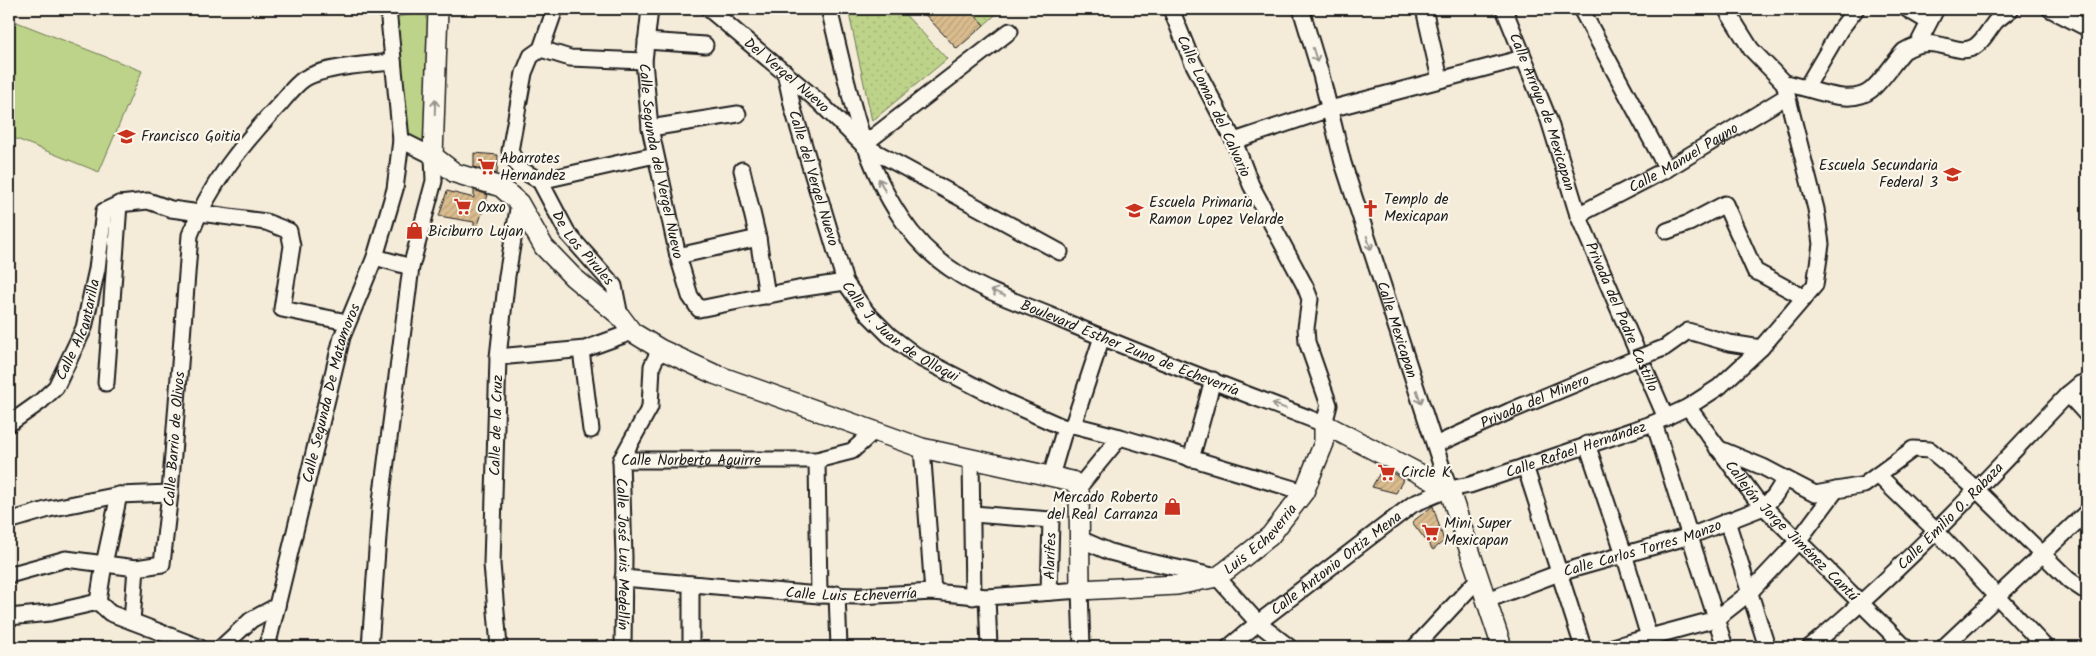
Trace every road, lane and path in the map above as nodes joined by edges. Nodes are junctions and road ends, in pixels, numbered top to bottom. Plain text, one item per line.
1 (388, 9) edge
2 (438, 9) edge
3 (555, 9) edge
4 (650, 9) edge
5 (709, 9) edge
6 (828, 9) edge
7 (1171, 9) edge
8 (1301, 9) edge
9 (1424, 9) edge
10 (1504, 9) edge
11 (1581, 9) edge
12 (1726, 9) edge
13 (1856, 9) edge
14 (1908, 9) edge
15 (1936, 9) edge
16 (2011, 9) edge
17 (2050, 9) edge
18 (722, 14) edge
19 (1928, 22) junction
20 (2087, 28) edge
21 (1010, 31) dead end
22 (646, 41) junction
23 (1918, 44) junction
24 (705, 45) dead end
25 (541, 49) junction
26 (1523, 58) junction
27 (644, 61) junction
28 (393, 62) junction
29 (785, 72) junction
30 (1440, 80) junction
31 (1806, 88) junction
32 (1785, 90) junction
33 (1330, 109) junction
34 (738, 114) dead end
35 (650, 128) junction
36 (401, 140) junction
37 (1234, 142) junction
38 (863, 145) junction
39 (655, 155) junction
40 (433, 156) junction
41 (1667, 169) junction
42 (742, 170) dead end
43 (540, 181) junction
44 (519, 203) junction
45 (119, 204) junction
46 (198, 213) junction
47 (1578, 215) junction
48 (1667, 231) dead end
49 (758, 238) junction
50 (1060, 252) dead end
51 (678, 256) junction
52 (375, 257) junction
53 (412, 267) junction
54 (845, 282) junction
55 (767, 296) junction
56 (1805, 298) junction
57 (699, 308) joint
58 (620, 316) junction
59 (347, 322) junction
60 (632, 332) junction
61 (1102, 337) junction
62 (1761, 348) junction
63 (660, 349) junction
64 (581, 350) junction
65 (498, 357) junction
66 (1213, 380) junction
67 (2087, 382) edge
68 (106, 383) dead end
69 (2068, 394) junction
70 (1693, 403) junction
71 (2087, 415) edge
72 (1660, 420) junction
73 (9, 424) edge
74 (1324, 424) junction
75 (1069, 426) junction
76 (591, 430) dead end
77 (873, 432) junction
78 (1120, 437) junction
79 (1587, 444) junction
80 (1434, 445) junction
81 (922, 448) junction
82 (1717, 448) junction
83 (1191, 459) junction
84 (621, 460) junction
85 (818, 460) junction
86 (972, 460) junction
87 (1525, 466) junction
88 (1878, 475) junction
89 (1051, 476) junction
90 (1785, 479) junction
91 (1079, 487) junction
92 (1449, 489) junction
93 (1836, 490) junction
94 (1977, 490) junction
95 (1304, 492) junction
96 (170, 493) junction
97 (119, 495) junction
98 (1764, 507) junction
99 (2087, 512) edge
100 (973, 514) junction
101 (9, 521) edge
102 (1727, 521) junction
103 (1936, 531) junction
104 (1690, 536) junction
105 (1080, 539) junction
106 (1798, 541) junction
107 (1624, 554) junction
108 (2043, 554) junction
109 (104, 564) junction
110 (136, 568) junction
111 (1560, 573) junction
112 (9, 575) edge
113 (1217, 577) junction
114 (623, 578) junction
115 (1479, 578) junction
116 (691, 584) junction
117 (1080, 590) junction
118 (933, 592) junction
119 (1049, 592) junction
120 (2087, 592) edge
121 (1749, 593) junction
122 (837, 594) junction
123 (819, 595) junction
124 (980, 597) junction
125 (1997, 598) junction
126 (1487, 600) junction
127 (98, 602) junction
128 (1862, 604) junction
129 (277, 606) junction
130 (9, 617) edge
131 (1716, 618) junction
132 (132, 621) junction
133 (1258, 622) junction
134 (1650, 642) edge
135 (199, 647) edge
136 (222, 647) edge
137 (267, 647) edge
138 (370, 647) edge
139 (499, 647) edge
140 (622, 647) edge
141 (691, 647) edge
142 (839, 647) edge
143 (988, 647) edge
144 (1082, 647) edge
145 (1229, 647) edge
146 (1289, 647) edge
147 (1415, 647) edge
148 (1502, 647) edge
149 (1583, 647) edge
150 (1613, 647) edge
151 (1725, 647) edge
152 (1766, 647) edge
153 (1810, 647) edge
154 (1906, 647) edge
155 (1944, 647) edge
156 (2045, 647) edge

1 - 28 street
40 -> 2 street
3 - 25 street
4 - 22 street, Calle Segunda del Vergel Nuevo
5 - 18 street, Del Vergel Nuevo
6 - 38 street
7 - 37 street, Calle Lomas del Calvario
8 -> 33 street, Calle Mexicapan
9 - 30 street
10 - 26 street, Calle Arroyo de Mexicapan
11 - 41 street
12 - 32 street
13 - 31 street
14 - 19 street
15 - 19 street
16 - 23 street
17 - 20 street
18 - 29 street, Del Vergel Nuevo
19 - 23 street
21 - 38 street
22 - 24 street
22 - 27 street, Calle Segunda del Vergel Nuevo
23 - 31 street
25 - 27 street
25 - 43 street
26 - 30 street
26 - 47 street, Calle Arroyo de Mexicapan
27 - 35 street, Calle Segunda del Vergel Nuevo
28 - 36 street
28 - 46 street, Calle Barrio de Olivos
29 - 38 street, Del Vergel Nuevo
29 - 54 street, Calle del Vergel Nuevo
30 - 33 street
31 - 32 street
32 - 41 street, Calle Manuel Payno
32 - 56 street, Calle Rafael Hernández
33 - 37 street
33 -> 80 street, Calle Mexicapan
34 - 35 street
35 - 39 street, Calle Segunda del Vergel Nuevo
36 - 40 street
36 - 52 street, Calle Segunda De Matamoros
37 - 74 street, Calle Lomas del Calvario
38 - 50 street
61 -> 38 street, Boulevard Esther Zuno de Echeverría
39 - 43 street
39 - 51 street, Calle Segunda del Vergel Nuevo
40 - 44 street
40 - 53 street
41 - 47 street, Calle Manuel Payno
42 - 49 street
43 - 58 street, De Los Pirules
44 - 58 street
44 - 65 street, Calle de la Cruz
45 - 46 street
45 - 68 street
45 - 73 street, Calle Alcantarilla
46 - 59 street
46 - 96 street, Calle Barrio de Olivos
47 - 72 street, Privada del Padre Castillo
48 - 56 street
49 - 51 street
49 - 55 street
51 - 57 street, Calle Segunda del Vergel Nuevo
52 - 53 street
52 - 59 street, Calle Segunda De Matamoros
53 - 138 street
54 - 55 street, Calle J. Juan de Olloqui
54 - 75 street, Calle J. Juan de Olloqui
55 - 57 street, Calle J. Juan de Olloqui
56 - 62 street, Calle Rafael Hernández
58 - 60 street
59 - 129 street, Calle Segunda De Matamoros
60 - 63 street
60 - 64 street
61 - 66 street, Boulevard Esther Zuno de Echeverría
61 - 75 street
62 - 70 street, Calle Rafael Hernández
62 - 80 street, Privada del Minero, bridge
63 - 77 street
63 - 84 street, Calle Norberto Aguirre
64 - 65 street
64 - 76 street
65 - 139 street, Calle de la Cruz
74 -> 66 street, Boulevard Esther Zuno de Echeverría
66 - 83 street
67 - 69 street, Calle Emilio O. Rabaza
69 - 71 street
69 - 94 street, Calle Emilio O. Rabaza
70 - 72 street, Calle Rafael Hernández
70 - 82 street, Callejón Jorge Jiménez Cantú
72 - 79 street, Calle Rafael Hernández
72 - 104 street, Privada del Padre Castillo
74 - 92 street, Boulevard Esther Zuno de Echeverría
74 - 95 street, Luis Echeverria
75 - 78 street, Calle J. Juan de Olloqui
75 - 89 street
77 - 81 street
77 - 85 street, Calle Norberto Aguirre
78 - 83 street, Calle J. Juan de Olloqui
78 - 91 street
79 - 87 street, Calle Rafael Hernández
79 - 107 street
80 - 92 street, Calle Mexicapan
81 - 86 street
81 - 118 street
82 - 90 street
82 - 98 street, Callejón Jorge Jiménez Cantú
83 - 95 street, Calle J. Juan de Olloqui
84 - 85 street, Calle Norberto Aguirre
84 - 114 street, Calle José Luis Medellín
85 - 123 street
86 - 89 street
86 - 100 street
87 - 92 street, Calle Rafael Hernández
87 - 111 street
88 - 93 street
88 - 94 street
88 - 103 street
89 - 91 street
90 - 93 street
90 - 98 street
91 - 105 street
92 - 115 street, Calle Mexicapan
92 - 133 street, Calle Antonio Ortiz Mena
93 - 106 street
94 - 103 street, Calle Emilio O. Rabaza
94 - 108 street
95 - 113 street, Luis Echeverria
96 - 97 street
96 - 110 street, Calle Barrio de Olivos
97 - 101 street
97 - 109 street
98 - 102 street, Calle Carlos Torres Manzo
98 - 106 street, Callejón Jorge Jiménez Cantú
99 - 108 street
100 - 119 street, Alarifes
100 - 124 street
102 - 104 street, Calle Carlos Torres Manzo
102 - 121 street
103 - 125 street
103 - 128 street, Calle Emilio O. Rabaza
104 - 107 street, Calle Carlos Torres Manzo
104 - 131 street, Privada del Padre Castillo
105 - 113 street
105 - 117 street
106 - 121 street
106 - 128 street, Callejón Jorge Jiménez Cantú
107 - 111 street, Calle Carlos Torres Manzo
107 - 134 street
108 - 120 street
108 - 125 street
109 - 110 street
109 - 112 street
109 - 127 street
110 - 132 street
111 - 126 street, Calle Carlos Torres Manzo
111 - 149 street
113 - 117 street, Luis Echeverria
113 - 133 street
114 - 116 street, Calle Luis Echeverría
114 - 140 street, Calle José Luis Medellín
115 - 126 street, Calle Mexicapan
115 - 147 street
116 - 123 street, Calle Luis Echeverría
116 - 141 street
117 - 119 street, Calle Luis Echeverría
117 - 144 street
118 - 122 street, Calle Luis Echeverría
118 - 124 street, Calle Luis Echeverría
119 - 124 street, Calle Luis Echeverría
121 - 131 street
121 - 152 street
122 - 123 street, Calle Luis Echeverría
122 - 142 street
124 - 143 street
125 - 155 street
125 - 156 street
126 - 148 street, Calle Mexicapan
127 - 130 street
127 - 132 street
128 - 153 street, Calle Emilio O. Rabaza
128 - 154 street, Callejón Jorge Jiménez Cantú
129 - 136 street
129 - 137 street, Calle Segunda De Matamoros
131 - 134 street
131 - 151 street, Privada del Padre Castillo
132 - 135 street
133 - 145 street, Calle Antonio Ortiz Mena
133 - 146 street
134 - 150 street

